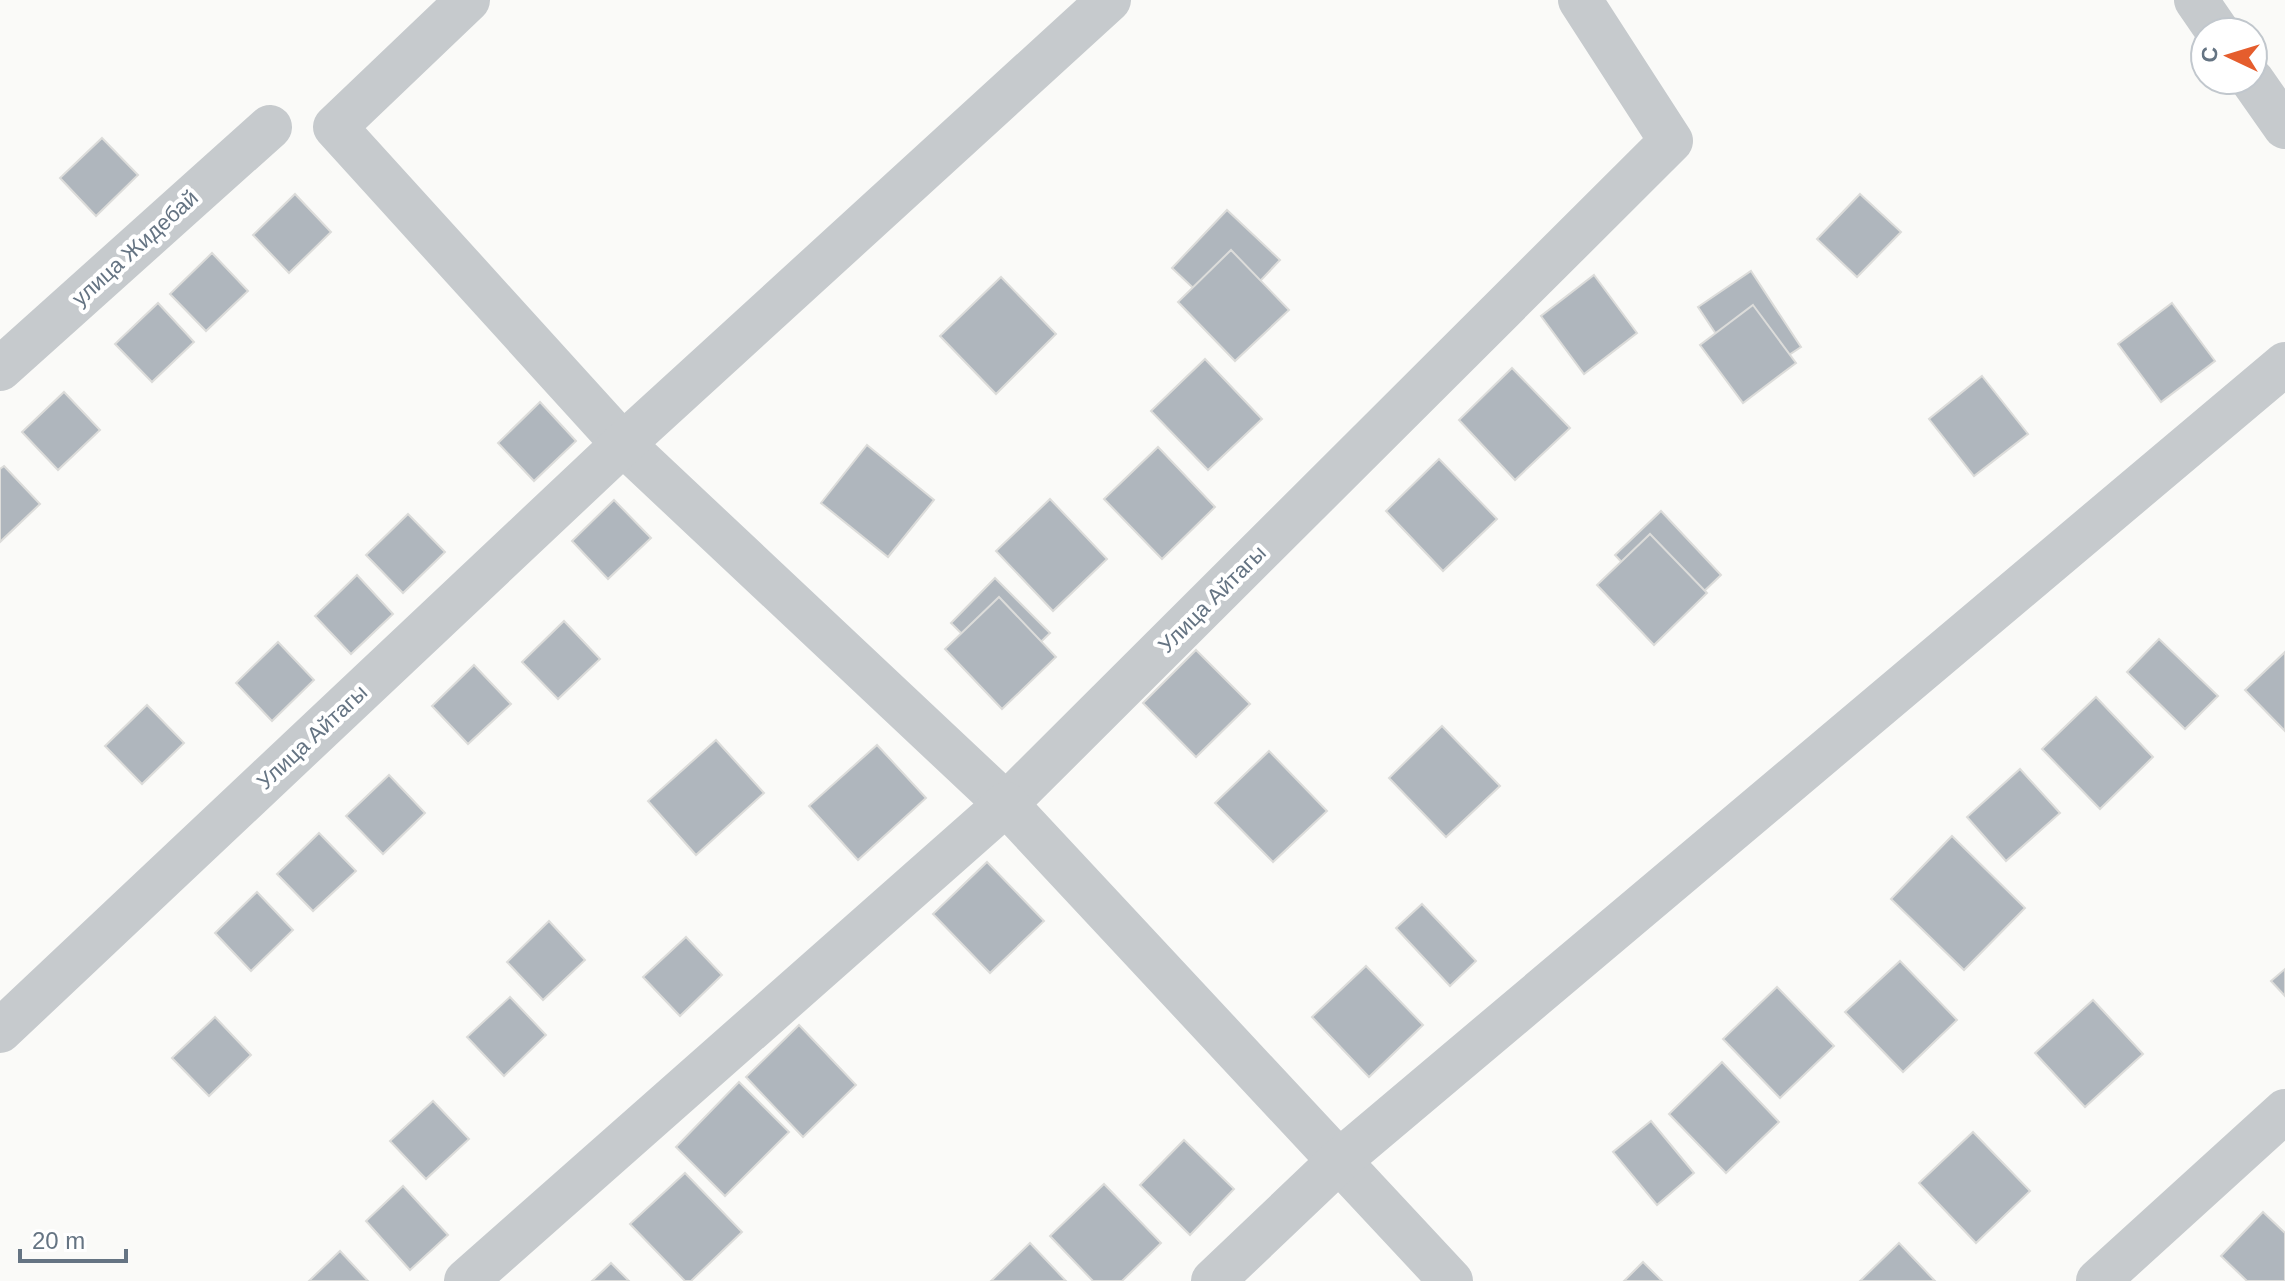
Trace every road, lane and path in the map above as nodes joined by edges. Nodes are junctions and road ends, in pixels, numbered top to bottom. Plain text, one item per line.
1 (468, 0) edge
2 (1109, 0) edge
3 (1580, 0) edge
4 (2263, 96) edge
5 (270, 127) dead end
6 (2285, 127) edge
7 (2285, 364) edge
8 (0, 369) edge
9 (623, 444) junction
10 (1006, 804) junction
11 (0, 1031) edge
12 (2285, 1111) edge
13 (1339, 1161) junction
14 (466, 1281) edge
15 (1213, 1281) edge
16 (1451, 1281) edge
17 (2098, 1281) edge

1 - 9 street
2 - 9 street, Улица Айтагы
3 - 10 street, Улица Айтагы
4 - 6 street
5 - 8 street, улица Жидебай
7 - 13 street
9 - 10 street
9 - 11 street, Улица Айтагы
10 - 13 street
10 - 14 street
12 - 17 street
13 - 15 street
13 - 16 street

